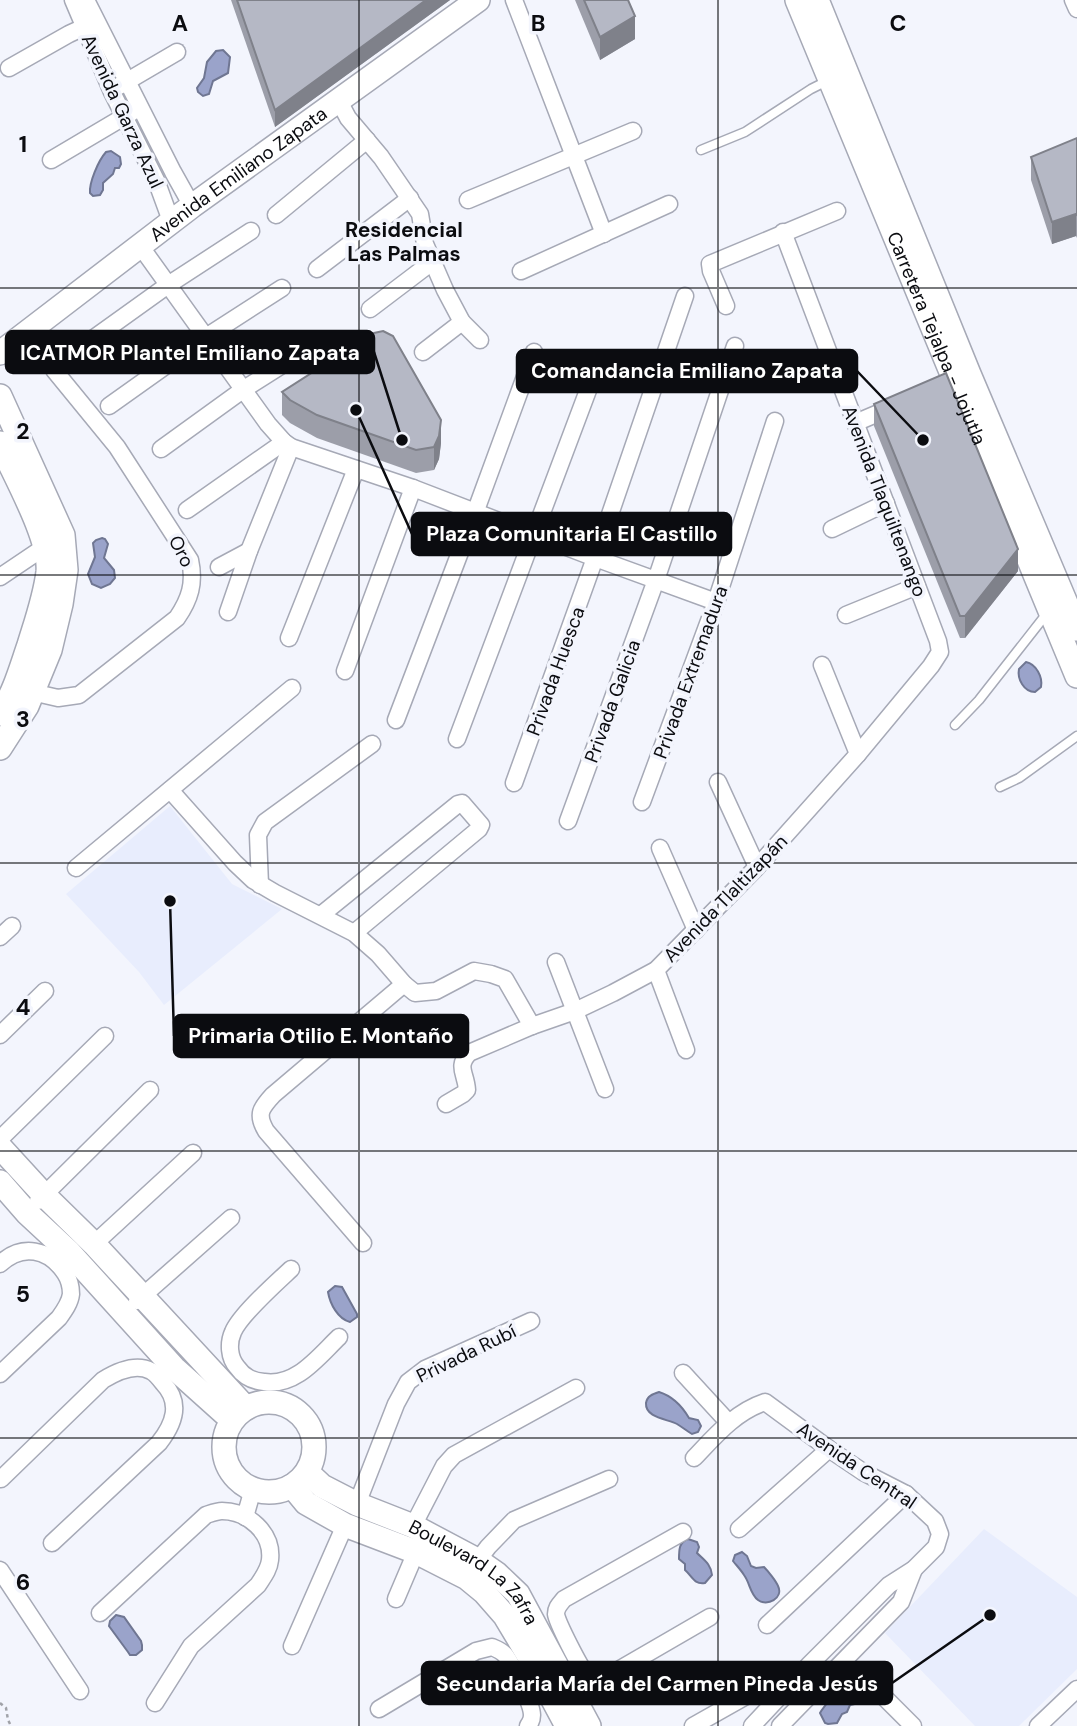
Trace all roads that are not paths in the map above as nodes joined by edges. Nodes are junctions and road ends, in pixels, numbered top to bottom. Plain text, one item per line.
1 (73, 0) edge
2 (86, 0) edge
3 (478, 0) edge
4 (514, 0) edge
5 (797, 0) edge
6 (817, 0) edge
7 (1073, 0) edge
8 (1077, 9) edge
9 (90, 25) junction
10 (177, 52) dead end
11 (9, 68) dead end
12 (829, 79) junction
13 (127, 81) junction
14 (111, 92) junction
15 (339, 101) junction
16 (141, 107) junction
17 (123, 117) junction
18 (634, 131) dead end
19 (367, 140) junction
20 (701, 150) dead end
21 (574, 156) junction
22 (51, 160) dead end
23 (180, 186) junction
24 (162, 197) junction
25 (410, 198) junction
26 (468, 200) dead end
27 (669, 204) dead end
28 (192, 206) junction
29 (837, 211) dead end
30 (276, 215) dead end
31 (172, 221) junction
32 (251, 231) dead end
33 (783, 232) junction
34 (604, 234) junction
35 (141, 247) junction
36 (432, 262) junction
37 (317, 269) dead end
38 (521, 271) dead end
39 (168, 285) junction
40 (282, 288) dead end
41 (685, 296) dead end
42 (726, 306) dead end
43 (370, 309) dead end
44 (462, 322) junction
45 (206, 337) junction
46 (480, 340) dead end
47 (320, 341) dead end
48 (736, 346) dead end
49 (2, 349) edge
50 (423, 352) dead end
51 (534, 352) dead end
52 (69, 356) dead end
53 (596, 369) dead end
54 (54, 370) dead end
55 (955, 380) junction
56 (244, 389) junction
57 (0, 397) edge
58 (905, 402) edge
59 (109, 406) dead end
60 (775, 421) dead end
61 (855, 423) junction
62 (0, 443) edge
63 (288, 444) junction
64 (161, 449) dead end
65 (356, 469) junction
66 (413, 488) junction
67 (886, 503) junction
68 (187, 510) dead end
69 (475, 513) junction
70 (832, 529) dead end
71 (533, 535) junction
72 (54, 541) junction
73 (249, 551) junction
74 (595, 558) junction
75 (219, 568) dead end
76 (0, 577) edge
77 (656, 580) junction
78 (916, 586) junction
79 (716, 601) junction
80 (1050, 610) junction
81 (228, 612) dead end
82 (846, 615) dead end
83 (1077, 629) edge
84 (289, 638) dead end
85 (940, 652) joint
86 (822, 665) dead end
87 (345, 671) dead end
88 (1077, 676) edge
89 (292, 688) dead end
90 (24, 690) junction
91 (0, 714) edge
92 (396, 720) dead end
93 (955, 725) dead end
94 (1077, 736) edge
95 (457, 738) dead end
96 (372, 744) dead end
97 (0, 748) edge
98 (858, 754) junction
99 (718, 782) dead end
100 (514, 783) dead end
101 (1000, 787) dead end
102 (170, 790) junction
103 (642, 802) dead end
104 (568, 821) dead end
105 (660, 848) dead end
106 (757, 867) junction
107 (76, 868) dead end
108 (260, 885) junction
109 (321, 915) junction
110 (696, 930) junction
111 (354, 933) junction
112 (556, 962) dead end
113 (656, 970) junction
114 (404, 984) junction
115 (45, 991) dead end
116 (575, 1011) junction
117 (531, 1026) junction
118 (0, 1035) edge
119 (105, 1036) dead end
120 (686, 1050) dead end
121 (605, 1089) dead end
122 (150, 1090) dead end
123 (446, 1104) dead end
124 (0, 1139) edge
125 (0, 1147) edge
126 (193, 1153) dead end
127 (0, 1182) edge
128 (44, 1195) junction
129 (27, 1213) junction
130 (231, 1218) dead end
131 (363, 1242) dead end
132 (94, 1244) junction
133 (63, 1258) junction
134 (0, 1264) edge
135 (291, 1269) dead end
136 (142, 1296) junction
137 (125, 1313) junction
138 (531, 1321) dead end
139 (339, 1337) dead end
140 (683, 1373) dead end
141 (0, 1374) edge
142 (168, 1375) junction
143 (231, 1377) junction
144 (576, 1388) dead end
145 (239, 1414) junction
146 (728, 1422) junction
147 (829, 1449) junction
148 (694, 1458) dead end
149 (1, 1479) edge
150 (299, 1479) junction
151 (609, 1479) dead end
152 (253, 1489) junction
153 (906, 1494) junction
154 (357, 1504) junction
155 (245, 1517) junction
156 (345, 1525) junction
157 (413, 1527) junction
158 (739, 1529) dead end
159 (683, 1532) dead end
160 (52, 1543) dead end
161 (416, 1552) junction
162 (472, 1569) junction
163 (914, 1569) junction
164 (0, 1570) edge
165 (397, 1599) dead end
166 (100, 1613) dead end
167 (710, 1618) dead end
168 (767, 1625) dead end
169 (292, 1646) dead end
170 (544, 1662) junction
171 (859, 1672) dead end
172 (1077, 1689) edge
173 (80, 1691) dead end
174 (755, 1691) dead end
175 (155, 1703) dead end
176 (379, 1709) dead end
177 (1040, 1725) edge
178 (528, 1726) edge
179 (567, 1726) edge
180 (589, 1726) edge
181 (693, 1726) edge
182 (752, 1726) edge
183 (780, 1726) edge
184 (913, 1726) edge

1 - 9 street, Avenida Garza Azul
2 - 9 street, Avenida Garza Azul
3 - 15 street, Avenida Emiliano Zapata
4 - 21 street
5 - 12 street, Carretera Tejalpa - Jojutla
6 - 55 street, Carretera Tejalpa - Jojutla
7 - 8 street
9 - 11 street
9 - 13 street, Avenida Garza Azul
9 - 14 street, Avenida Garza Azul
10 - 13 street
12 - 20 lane
12 - 55 street, Carretera Tejalpa - Jojutla
13 - 14 street
13 - 16 street, Avenida Garza Azul
14 - 17 street, Avenida Garza Azul
15 - 19 street
15 - 28 street, Avenida Emiliano Zapata
16 - 17 street
16 - 23 street, Avenida Garza Azul
17 - 22 street
17 - 24 street, Avenida Garza Azul
18 - 21 street
19 - 25 street
19 - 30 street
21 - 26 street
21 - 34 street
23 - 24 street
23 - 28 street, Avenida Garza Azul
24 - 31 street, Avenida Garza Azul
25 - 36 street
25 - 37 street
27 - 34 street
28 - 31 street, Avenida Emiliano Zapata
29 - 33 street
31 - 35 street, Avenida Emiliano Zapata
32 - 39 street
33 - 42 street
33 - 61 street, Avenida Tlaquiltenango
34 - 38 street
35 - 39 street
35 - 49 street, Avenida Emiliano Zapata
36 - 43 street
36 - 44 street
39 - 45 street
39 - 52 street
40 - 45 street
41 - 74 street, Privada Huesca
44 - 46 street
44 - 50 street
45 - 56 street
45 - 59 street
47 - 56 street
48 - 77 street, Privada Galicia
51 - 69 street
53 - 71 street
54 - 90 street, Oro
55 - 80 street, Carretera Tejalpa - Jojutla
55 - 83 street, Carretera Tejalpa - Jojutla
56 - 63 street
56 - 64 street
57 - 72 street
58 - 61 street
60 - 79 street, Privada Extremadura
61 - 67 street, Avenida Tlaquiltenango
62 - 72 street
63 - 65 street
63 - 68 street
63 - 73 street
65 - 66 street
65 - 84 street
66 - 69 street
66 - 87 street
67 - 70 street
67 - 78 street, Avenida Tlaquiltenango
69 - 71 street
69 - 92 street
71 - 74 street
71 - 95 street
72 - 76 street
72 - 90 street
73 - 75 street
73 - 81 street
74 - 77 street
74 - 100 street, Privada Huesca
77 - 79 street
77 - 104 street, Privada Galicia
78 - 82 street
78 - 85 street, Avenida Tlaquiltenango
79 - 103 street, Privada Extremadura
80 - 88 street, Carretera Tejalpa - Jojutla
80 - 93 lane
85 - 98 street, Avenida Tlaltizapán
86 - 98 street
89 - 102 street
90 - 91 street
90 - 97 street
94 - 101 lane
96 - 108 street
98 - 106 street, Avenida Tlaltizapán
99 - 106 street
102 - 107 street
102 - 108 street
105 - 110 street
106 - 110 street, Avenida Tlaltizapán
108 - 109 street
109 - 111 street
109 - 111 street
110 - 113 street, Avenida Tlaltizapán
111 - 114 street
112 - 116 street
113 - 116 street, Avenida Tlaltizapán
113 - 120 street
114 - 117 street
114 - 131 street
115 - 118 street
116 - 117 street, Avenida Tlaltizapán
116 - 121 street
117 - 123 street, Avenida Tlaltizapán
119 - 124 street
122 - 128 street
125 - 128 street
126 - 132 street
127 - 129 street
128 - 129 street
128 - 132 street
129 - 133 street
130 - 136 street
132 - 136 street
133 - 134 street
133 - 137 street
133 - 141 street
135 - 143 street
136 - 137 street
136 - 143 street
137 - 142 street
138 - 154 street, Privada Rubí
139 - 143 street
140 - 146 street
142 - 145 street
142 - 149 street
142 - 160 street
143 - 145 street
144 - 157 street
145 - 150 street
145 - 152 street
146 - 147 street, Avenida Central
146 - 148 street, Avenida Central
147 - 153 street, Avenida Central
147 - 158 street
150 - 152 street
150 - 154 street, Boulevard La Zafra
150 - 156 street, Boulevard La Zafra
151 - 162 street
152 - 155 street
153 - 163 street, Avenida Central
153 - 168 street
154 - 157 street, Boulevard La Zafra
155 - 166 street
155 - 175 street
156 - 161 street, Boulevard La Zafra
156 - 169 street
157 - 162 street, Boulevard La Zafra
159 - 170 street
161 - 162 street, Boulevard La Zafra
161 - 165 street
162 - 170 street, Boulevard La Zafra
163 - 182 street, Avenida Central
163 - 183 street, Avenida Central
164 - 173 street
167 - 170 street
170 - 176 street
170 - 178 street
170 - 179 street, Boulevard La Zafra
170 - 180 street, Boulevard La Zafra
171 - 184 street
172 - 177 street
174 - 181 street

